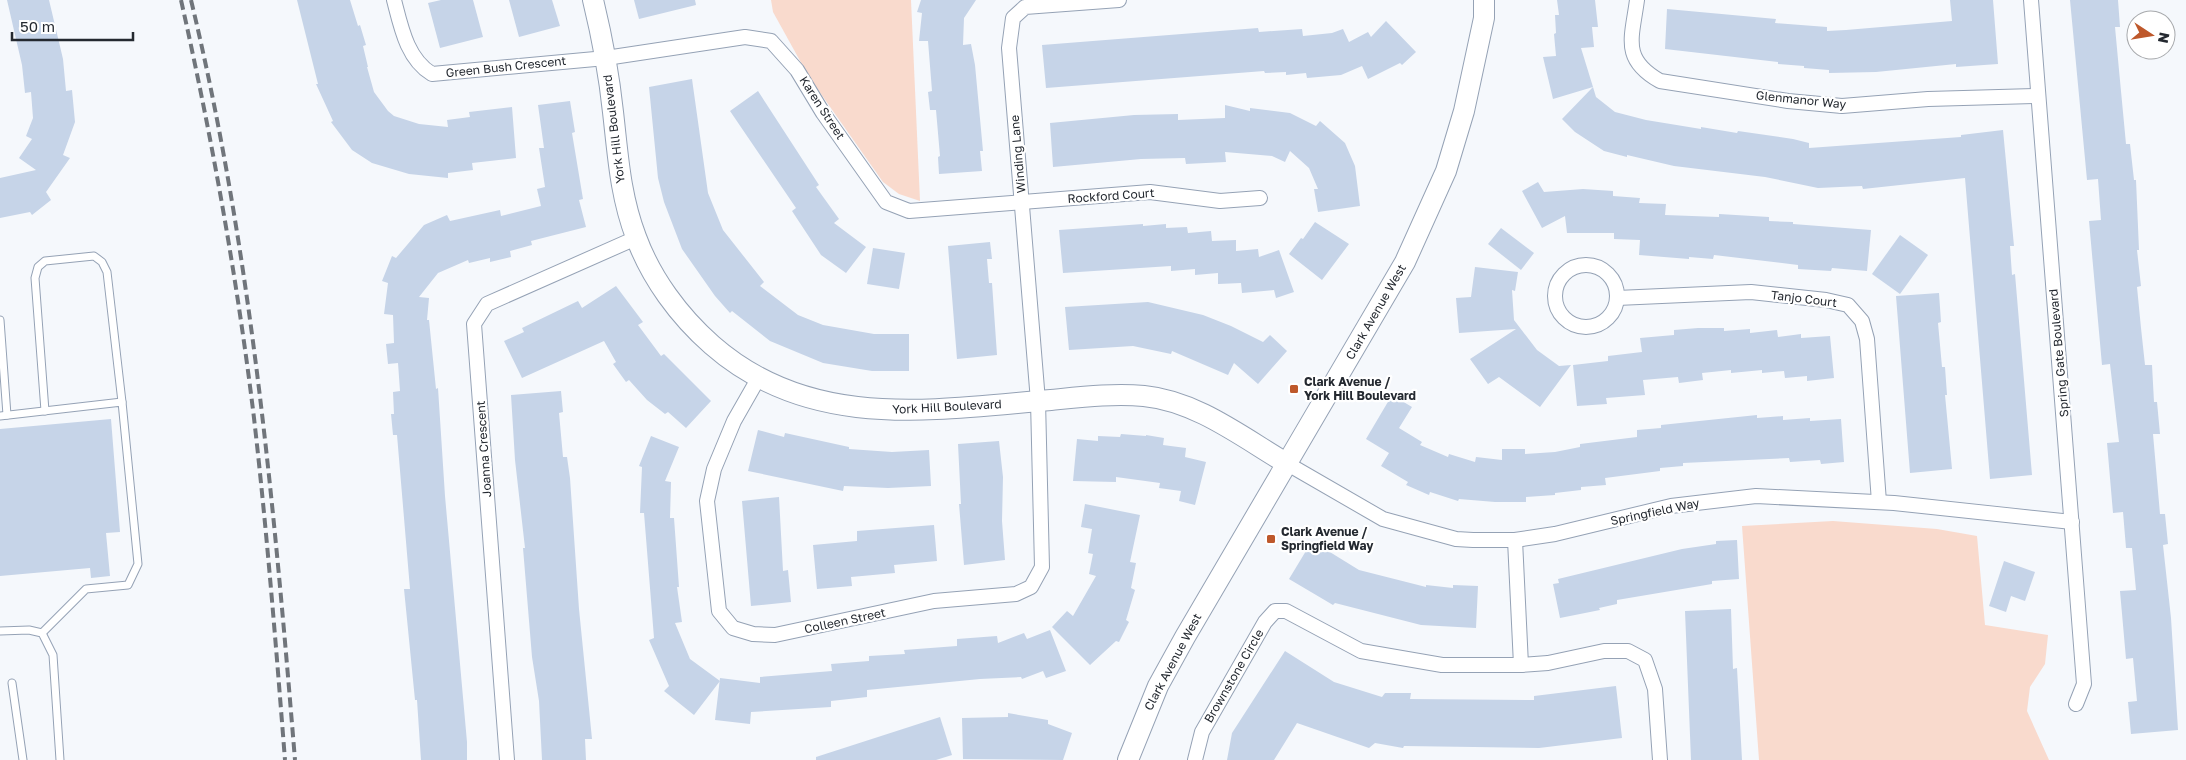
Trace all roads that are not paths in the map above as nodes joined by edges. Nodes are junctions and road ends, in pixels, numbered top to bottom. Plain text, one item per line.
1 (394, 0) edge
2 (593, 0) edge
3 (1120, 0) edge
4 (1484, 0) edge
5 (1637, 0) edge
6 (2030, 0) edge
7 (606, 58) junction
8 (2038, 96) junction
9 (1260, 198) dead end
10 (1022, 203) junction
11 (636, 238) junction
12 (1617, 298) junction
13 (0, 320) edge
14 (758, 379) junction
15 (1038, 401) junction
16 (122, 402) junction
17 (45, 410) junction
18 (4, 415) edge
19 (1286, 463) junction
20 (1879, 502) junction
21 (2072, 522) junction
22 (1515, 540) junction
23 (0, 631) edge
24 (42, 633) junction
25 (1521, 665) junction
26 (12, 683) dead end
27 (2076, 704) dead end
28 (23, 760) edge
29 (60, 760) edge
30 (507, 760) edge
31 (1128, 760) edge
32 (1195, 760) edge
33 (1660, 760) edge

1 - 7 street, Green Bush Crescent
2 - 7 street, York Hill Boulevard
3 - 10 street, Winding Lane
4 - 19 street, Clark Avenue West
5 - 8 street, Glenmanor Way
6 - 8 street, Spring Gate Boulevard
7 - 10 street, Karen Street
7 - 11 street, York Hill Boulevard
8 - 21 street, Spring Gate Boulevard
9 - 10 street, Rockford Court
10 - 15 street, Winding Lane
11 - 14 street, York Hill Boulevard
11 - 30 street, Joanna Crescent
12 - 12 street
12 - 20 street, Tanjo Court
13 - 18 lane
14 - 15 street, York Hill Boulevard
14 - 15 street, Colleen Street
15 - 19 street, York Hill Boulevard
16 - 17 lane
16 - 17 lane
16 - 24 lane
17 - 18 lane
19 - 22 street, Springfield Way
19 - 31 street, Clark Avenue West
20 - 21 street, Springfield Way
20 - 22 street, Springfield Way
21 - 27 street, Spring Gate Boulevard
22 - 25 street
23 - 24 lane
24 - 29 lane
25 - 32 street, Brownstone Circle
25 - 33 street, Brownstone Circle
26 - 28 lane

